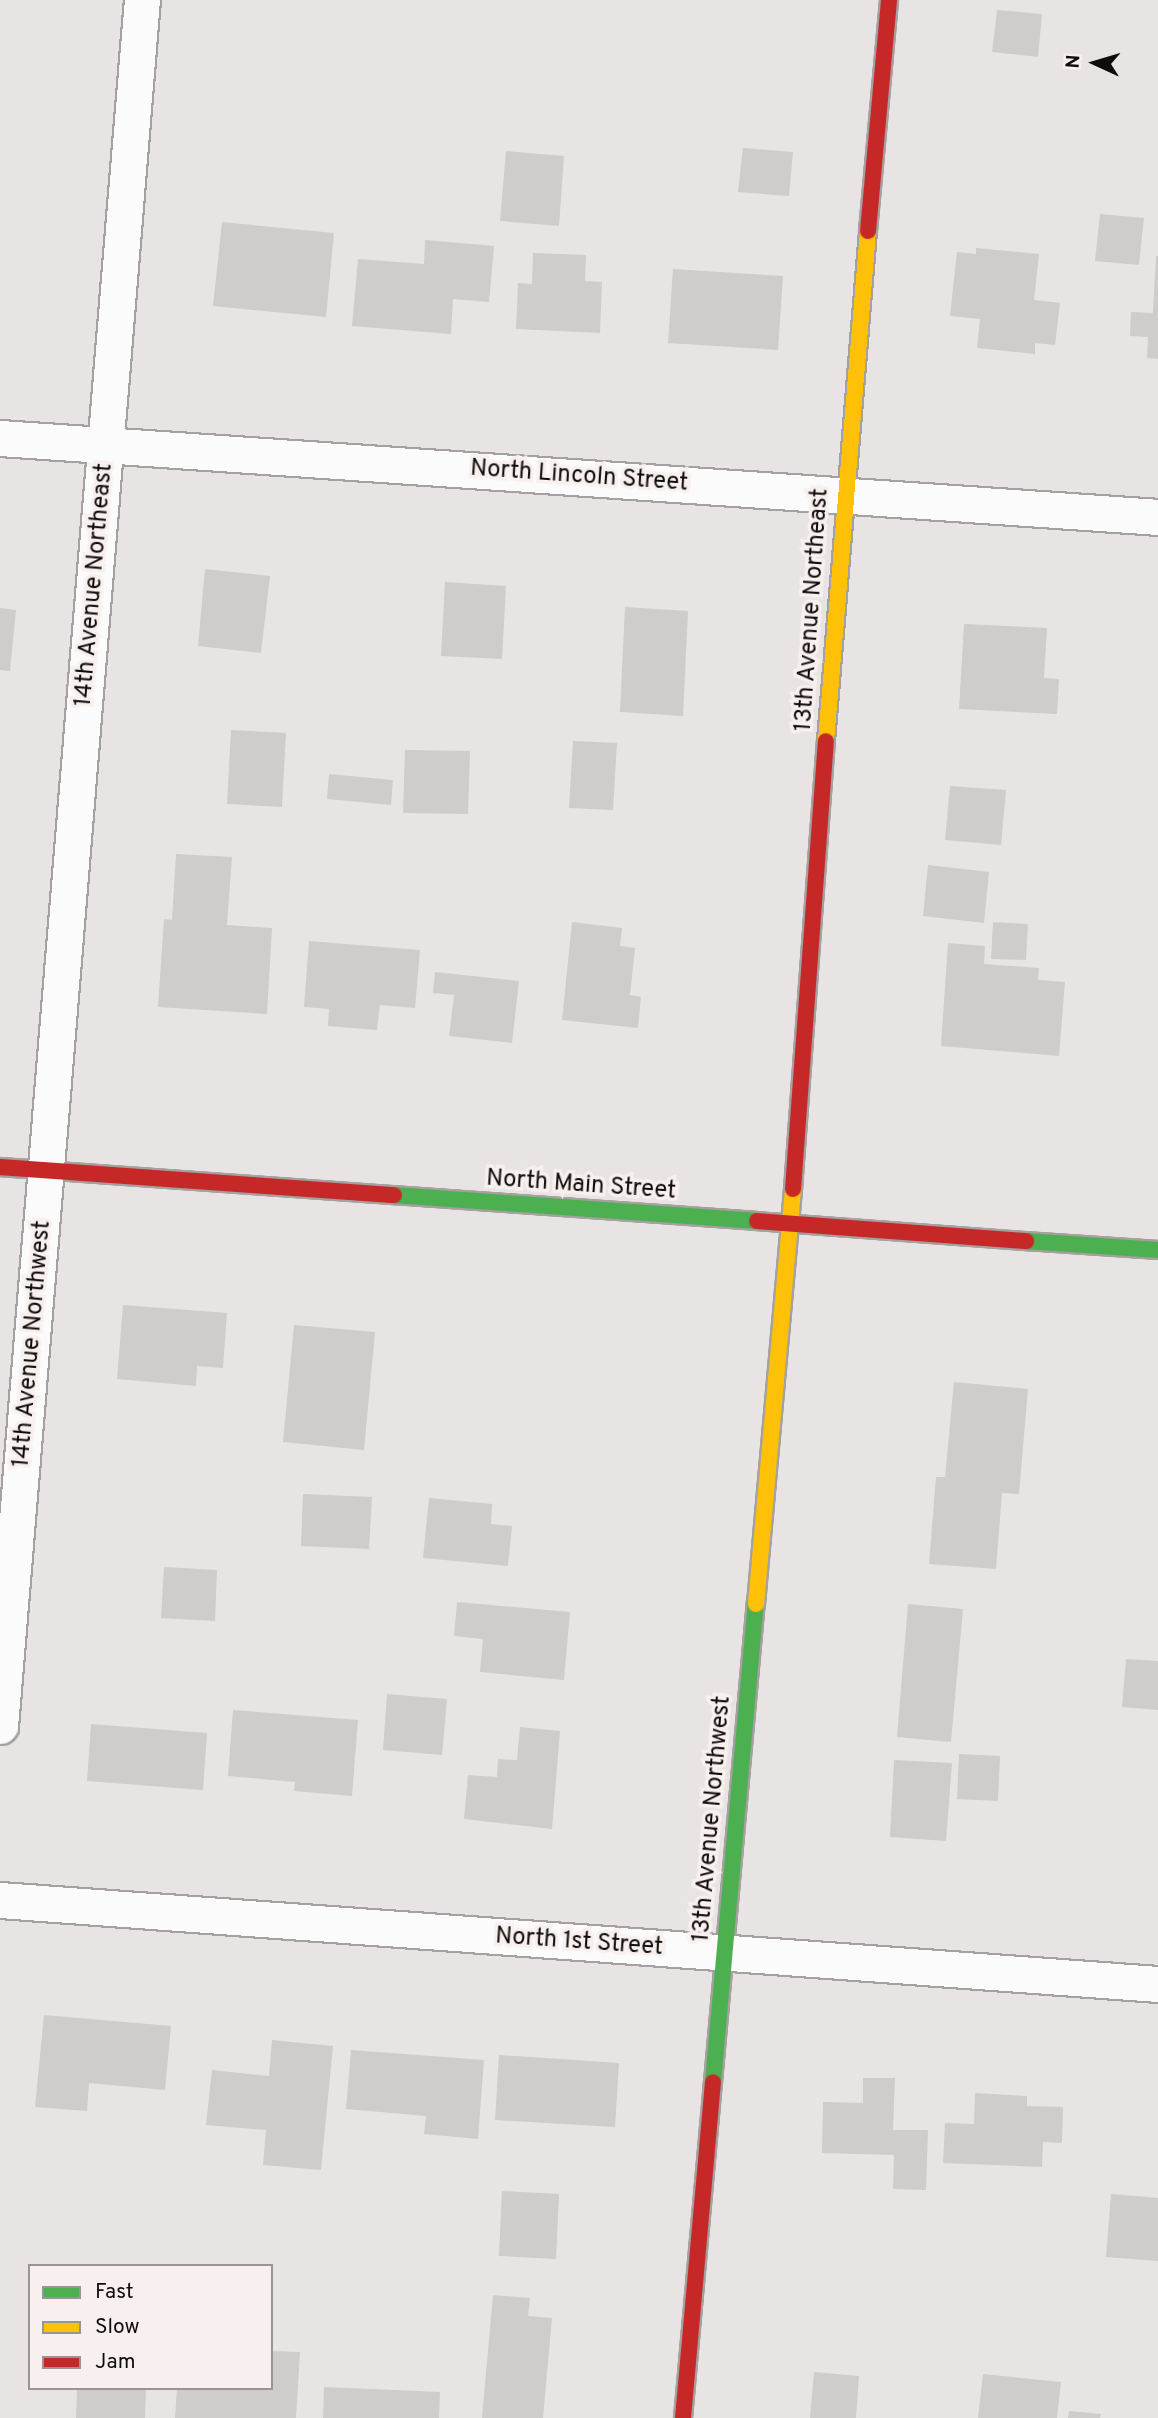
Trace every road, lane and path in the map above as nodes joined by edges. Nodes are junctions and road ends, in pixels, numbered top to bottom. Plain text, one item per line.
1 (142, 0) edge
2 (889, 0) edge
3 (0, 438) edge
4 (106, 446) junction
5 (845, 494) junction
6 (1158, 517) edge
7 (0, 1167) edge
8 (48, 1171) junction
9 (790, 1224) junction
10 (1158, 1250) edge
11 (0, 1726) edge
12 (0, 1900) edge
13 (724, 1954) junction
14 (1158, 1984) edge
15 (683, 2418) edge

1 - 4 street, 14th Avenue Northeast
2 - 5 street, 13th Avenue Northeast
3 - 4 street, North Lincoln Street
4 - 5 street, North Lincoln Street
4 - 8 street, 14th Avenue Northeast
5 - 6 street, North Lincoln Street
5 - 9 street, 13th Avenue Northeast
7 - 8 street, North Main Street
8 - 9 street, North Main Street
8 - 11 street, 14th Avenue Northwest
9 - 10 street, North Main Street
9 - 13 street, 13th Avenue Northwest
12 - 13 street, North 1st Street
13 - 14 street, North 1st Street
13 - 15 street, 13th Avenue Northwest

